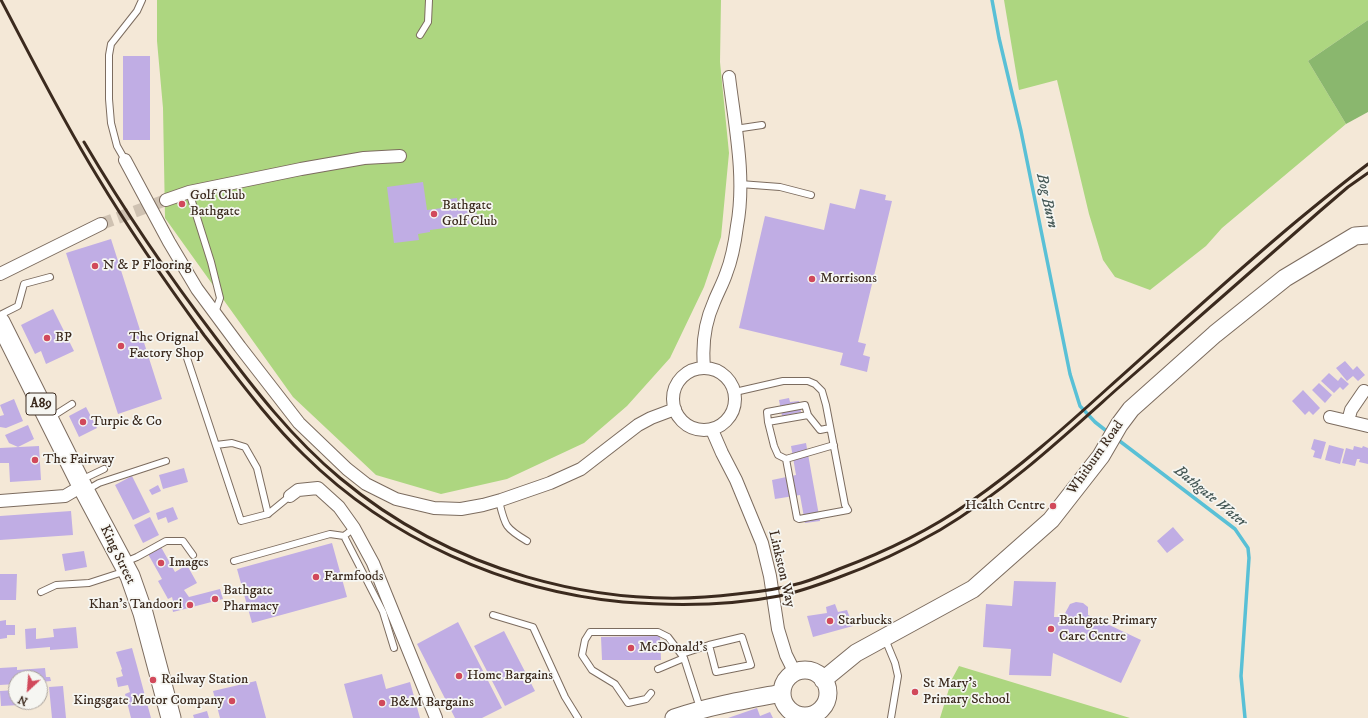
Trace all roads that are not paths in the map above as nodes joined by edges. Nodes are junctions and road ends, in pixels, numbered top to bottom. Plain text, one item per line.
1 (142, 0) edge
2 (429, 0) edge
3 (420, 35) dead end
4 (729, 78) dead end
5 (762, 125) dead end
6 (735, 129) junction
7 (400, 156) dead end
8 (125, 160) joint
9 (740, 184) junction
10 (189, 192) junction
11 (811, 195) dead end
12 (166, 200) tunnel mouth
13 (101, 224) tunnel mouth
14 (1368, 235) edge
15 (0, 274) edge
16 (50, 277) dead end
17 (215, 314) junction
18 (0, 315) edge
19 (0, 322) edge
20 (187, 358) dead end
21 (704, 367) junction
22 (1364, 391) dead end
23 (735, 392) junction
24 (72, 404) dead end
25 (675, 409) junction
26 (808, 415) junction
27 (1330, 417) dead end
28 (48, 419) junction
29 (1348, 421) junction
30 (768, 422) junction
31 (1368, 426) edge
32 (830, 428) junction
33 (712, 430) junction
34 (216, 445) junction
35 (834, 445) junction
36 (786, 459) junction
37 (166, 461) dead end
38 (104, 469) dead end
39 (82, 486) junction
40 (290, 496) joint
41 (0, 501) edge
42 (499, 501) junction
43 (268, 514) junction
44 (354, 528) junction
45 (344, 536) junction
46 (527, 541) dead end
47 (193, 555) dead end
48 (234, 561) dead end
49 (125, 566) junction
50 (41, 592) dead end
51 (388, 611) junction
52 (493, 616) dead end
53 (884, 638) junction
54 (708, 645) junction
55 (394, 648) dead end
56 (683, 656) junction
57 (658, 669) dead end
58 (795, 673) junction
59 (823, 680) junction
60 (651, 693) dead end
61 (782, 694) junction
62 (701, 710) junction
63 (680, 717) edge
64 (808, 717) edge
65 (171, 718) edge
66 (436, 718) edge
67 (578, 718) edge
68 (891, 718) edge

1 - 8 lane
2 - 3 lane
4 - 6 street
5 - 6 lane
6 - 9 street
7 - 10 street
8 - 17 street
9 - 11 lane
9 - 21 street
10 - 12 street
10 - 17 lane
13 - 15 street
14 - 53 main road, Whitburn Road
16 - 18 lane
17 - 42 street
19 - 28 main road, A89
20 - 34 lane
21 - 23 street
21 - 25 street
22 - 29 street
23 - 32 lane
23 - 33 street
24 - 28 lane
25 - 33 street
25 - 42 street
26 - 30 lane
26 - 30 lane
26 - 32 lane
27 - 29 street
28 - 39 main road, A89
29 - 31 street
30 - 36 lane
32 - 35 lane
33 - 58 street, Linkston Way
34 - 43 lane
34 - 43 lane
35 - 36 lane
35 - 36 lane
37 - 39 lane
38 - 39 lane
39 - 41 street
39 - 49 main road, King Street / A89
40 - 43 lane
40 - 44 street
42 - 46 lane
44 - 45 lane
44 - 51 street
45 - 48 lane
45 - 51 lane
47 - 49 lane
49 - 50 lane
49 - 65 main road, King Street / A89
51 - 55 lane
51 - 66 street
52 - 67 lane
53 - 59 main road, Whitburn Road
53 - 68 lane
54 - 54 lane
54 - 56 lane
56 - 57 lane
56 - 60 lane
56 - 62 lane
58 - 59 main road
58 - 61 main road
59 - 64 main road
61 - 62 main road
61 - 64 main road
62 - 63 main road

